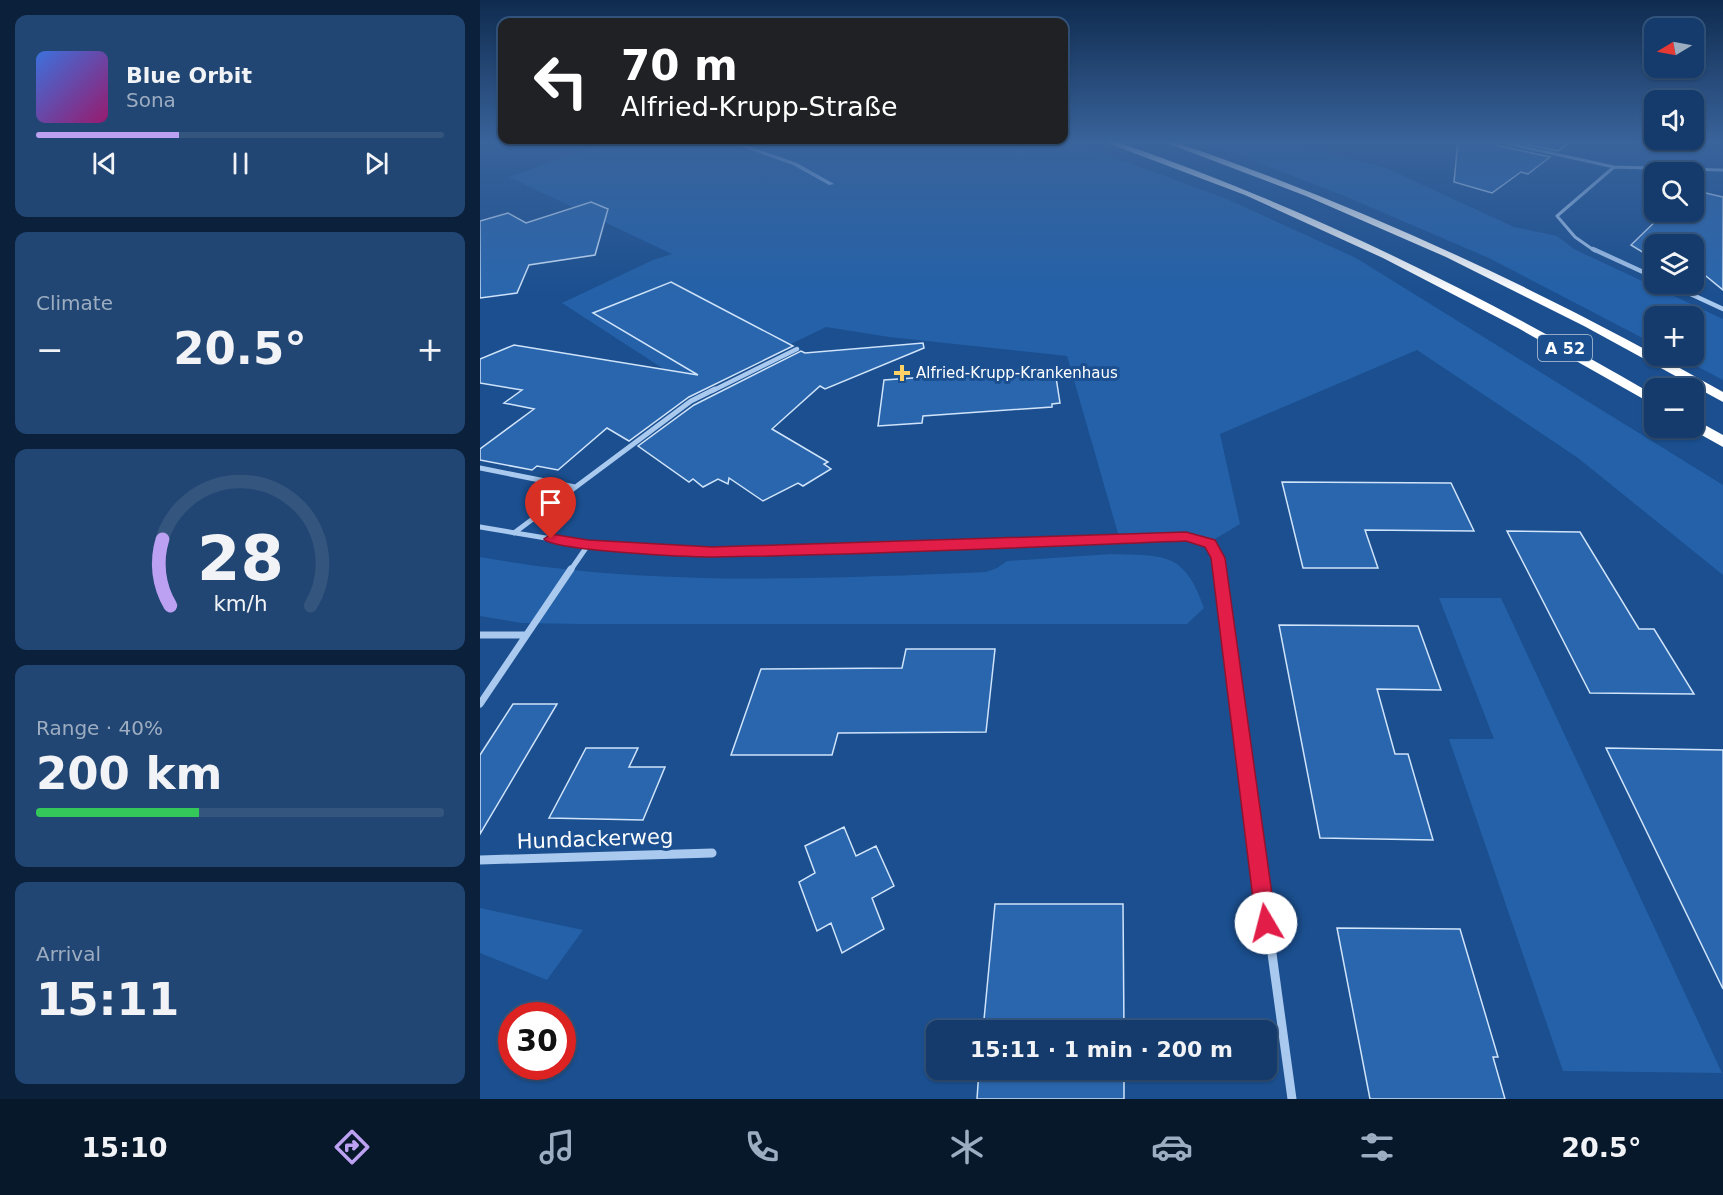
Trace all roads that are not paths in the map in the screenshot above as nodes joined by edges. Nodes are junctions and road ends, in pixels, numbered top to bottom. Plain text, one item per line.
1 (1246, 192) edge
2 (1304, 192) edge
3 (1585, 192) edge
4 (1644, 272) edge
5 (1691, 294) edge
6 (1723, 309) edge
7 (797, 349) dead end
8 (1644, 395) edge
9 (1723, 398) edge
10 (1704, 430) edge
11 (1723, 442) edge
12 (480, 468) edge
13 (575, 487) junction
14 (480, 527) edge
15 (514, 533) junction
16 (588, 545) junction
17 (480, 635) edge
18 (526, 635) junction
19 (480, 704) edge
20 (712, 854) dead end
21 (480, 860) edge
22 (1292, 1099) edge

1 - 8 highway, A 52
2 - 9 highway, A 52
3 - 4 street
5 - 6 street
7 - 13 street
10 - 11 highway
12 - 13 street
13 - 15 street
14 - 15 street
15 - 16 street
16 - 18 street
16 - 22 street
17 - 18 street
18 - 19 street
20 - 21 street, Hundackerweg

